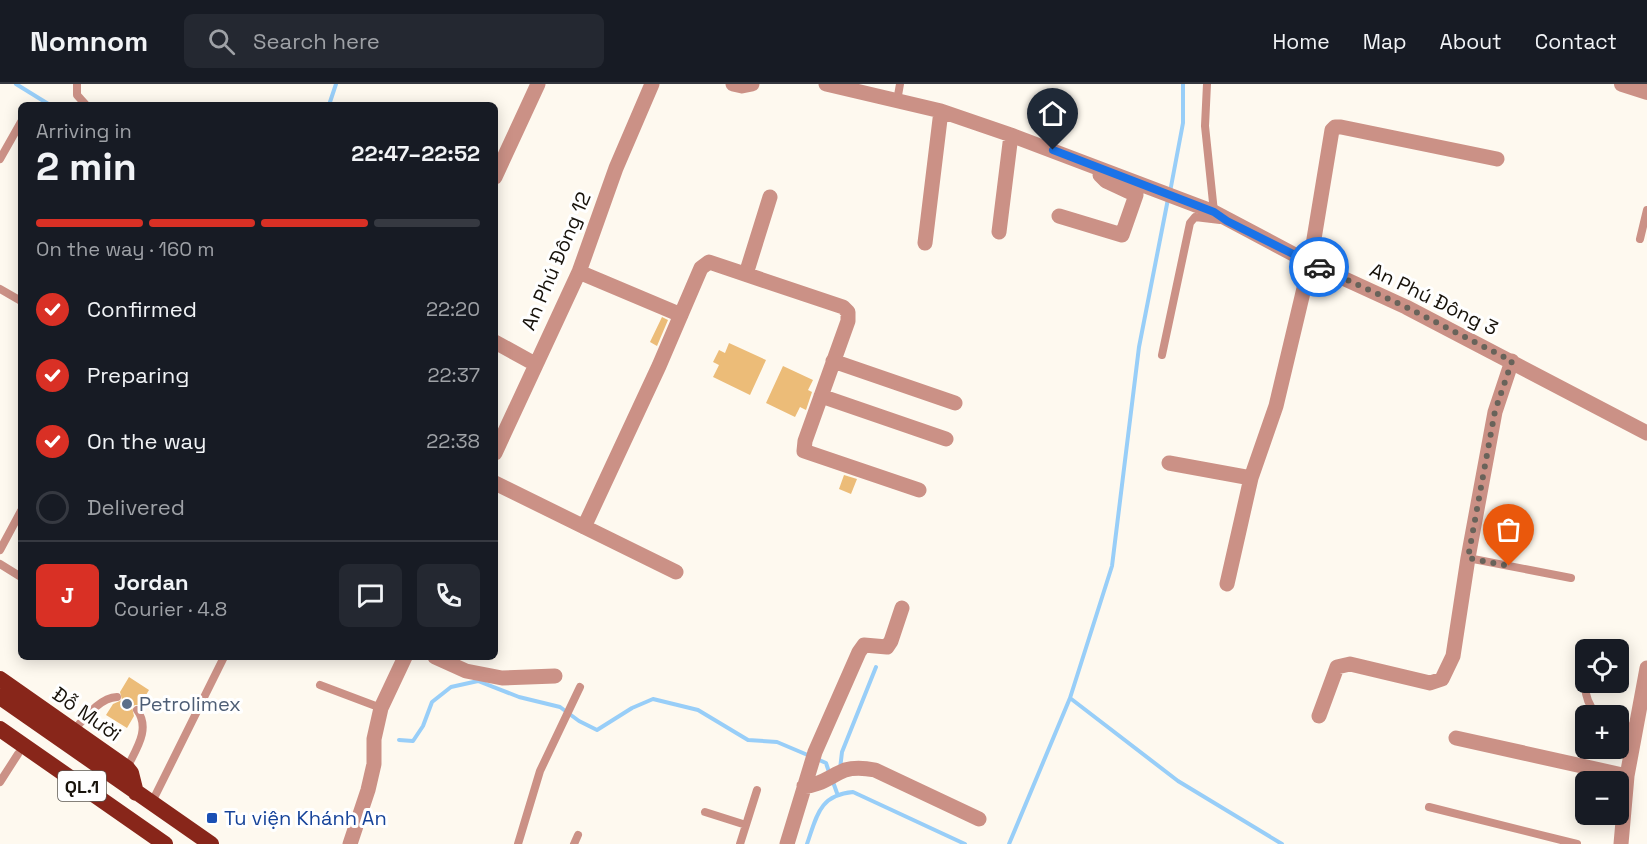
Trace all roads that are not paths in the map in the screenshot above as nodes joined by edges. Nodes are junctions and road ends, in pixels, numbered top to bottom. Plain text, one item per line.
1 (77, 84) edge
2 (538, 84) edge
3 (652, 84) edge
4 (733, 84) edge
5 (752, 84) edge
6 (826, 84) edge
7 (900, 84) edge
8 (1207, 84) edge
9 (1622, 84) edge
10 (1647, 92) edge
11 (897, 101) junction
12 (83, 102) edge
13 (941, 111) junction
14 (18, 127) edge
15 (1011, 135) junction
16 (0, 159) edge
17 (1497, 159) dead end
18 (498, 166) edge
19 (1095, 166) junction
20 (770, 197) dead end
21 (1207, 209) junction
22 (1647, 210) edge
23 (1059, 216) dead end
24 (1227, 221) junction
25 (999, 232) dead end
26 (1640, 239) dead end
27 (926, 243) dead end
28 (1310, 263) junction
29 (579, 272) junction
30 (746, 274) junction
31 (0, 289) edge
32 (18, 299) edge
33 (681, 315) junction
34 (498, 344) edge
35 (1162, 355) dead end
36 (833, 361) junction
37 (1512, 361) junction
38 (535, 364) junction
39 (820, 396) junction
40 (955, 403) dead end
41 (1647, 433) edge
42 (946, 439) dead end
43 (498, 446) edge
44 (1169, 463) dead end
45 (1251, 478) junction
46 (498, 484) edge
47 (919, 490) dead end
48 (18, 517) edge
49 (584, 527) junction
50 (0, 550) edge
51 (1468, 558) junction
52 (0, 564) edge
53 (676, 572) dead end
54 (18, 575) edge
55 (1570, 578) dead end
56 (1227, 584) dead end
57 (902, 608) dead end
58 (222, 660) edge
59 (404, 660) edge
60 (442, 660) edge
61 (1647, 668) edge
62 (555, 676) dead end
63 (0, 679) edge
64 (320, 685) dead end
65 (580, 687) dead end
66 (117, 697) dead end
67 (0, 698) edge
68 (381, 708) junction
69 (137, 710) dead end
70 (1319, 716) dead end
71 (1629, 726) edge
72 (1636, 728) junction
73 (0, 729) edge
74 (74, 730) junction
75 (1456, 738) dead end
76 (0, 742) edge
77 (18, 754) junction
78 (127, 768) junction
79 (1604, 771) edge
80 (1628, 771) edge
81 (806, 779) junction
82 (0, 782) edge
83 (757, 790) dead end
84 (136, 793) junction
85 (151, 803) junction
86 (1429, 807) dead end
87 (705, 812) dead end
88 (979, 819) dead end
89 (746, 825) junction
90 (1623, 825) edge
91 (578, 835) dead end
92 (147, 844) edge
93 (165, 844) edge
94 (211, 844) edge
95 (350, 844) edge
96 (518, 844) edge
97 (574, 844) edge
98 (740, 844) edge
99 (787, 844) edge
100 (1577, 844) edge
101 (1622, 844) edge

1 - 12 lane
2 - 18 street
3 - 29 street, An Phú Đông 12
4 - 5 street
6 - 11 street
7 - 11 lane
8 - 21 lane
9 - 10 street
11 - 13 street
13 - 15 street
13 - 27 street
14 - 16 lane
15 - 19 street
15 - 25 street
17 - 28 street
19 - 21 street, An Phú Đông 3
19 - 23 street
20 - 30 street
21 - 24 street, An Phú Đông 3
22 - 26 lane
24 - 28 street, An Phú Đông 3
24 - 35 lane
28 - 37 street, An Phú Đông 3
28 - 45 street
29 - 33 street
29 - 38 street, An Phú Đông 12
30 - 33 street
30 - 36 street
31 - 32 lane
33 - 49 street
34 - 38 street
36 - 39 street
36 - 40 street
37 - 41 street, An Phú Đông 3
37 - 51 street
38 - 43 street, An Phú Đông 12
39 - 42 street
39 - 47 street
44 - 45 street
45 - 56 street
46 - 49 street
48 - 50 lane
49 - 53 street
51 - 55 lane
51 - 70 street
52 - 54 lane
57 - 81 street
58 - 85 lane
59 - 68 street
60 - 62 street
61 - 72 street
63 - 74 highway, Đỗ Mười / QL.1
64 - 68 lane
65 - 96 lane
66 - 74 lane
67 - 84 highway, Đỗ Mười / QL.1
68 - 95 street
69 - 78 lane
71 - 72 lane
72 - 80 street
73 - 93 highway, QL.1
74 - 78 highway, Đỗ Mười / QL.1
75 - 79 street
76 - 77 highway, QL.1
77 - 82 lane
77 - 92 highway, QL.1
78 - 84 highway, Đỗ Mười / QL.1
81 - 88 street
81 - 99 street
83 - 89 lane
84 - 85 highway, Đỗ Mười / QL.1
85 - 94 highway, Đỗ Mười / QL.1
86 - 100 lane
87 - 89 lane
89 - 98 lane
90 - 101 street
91 - 97 lane

